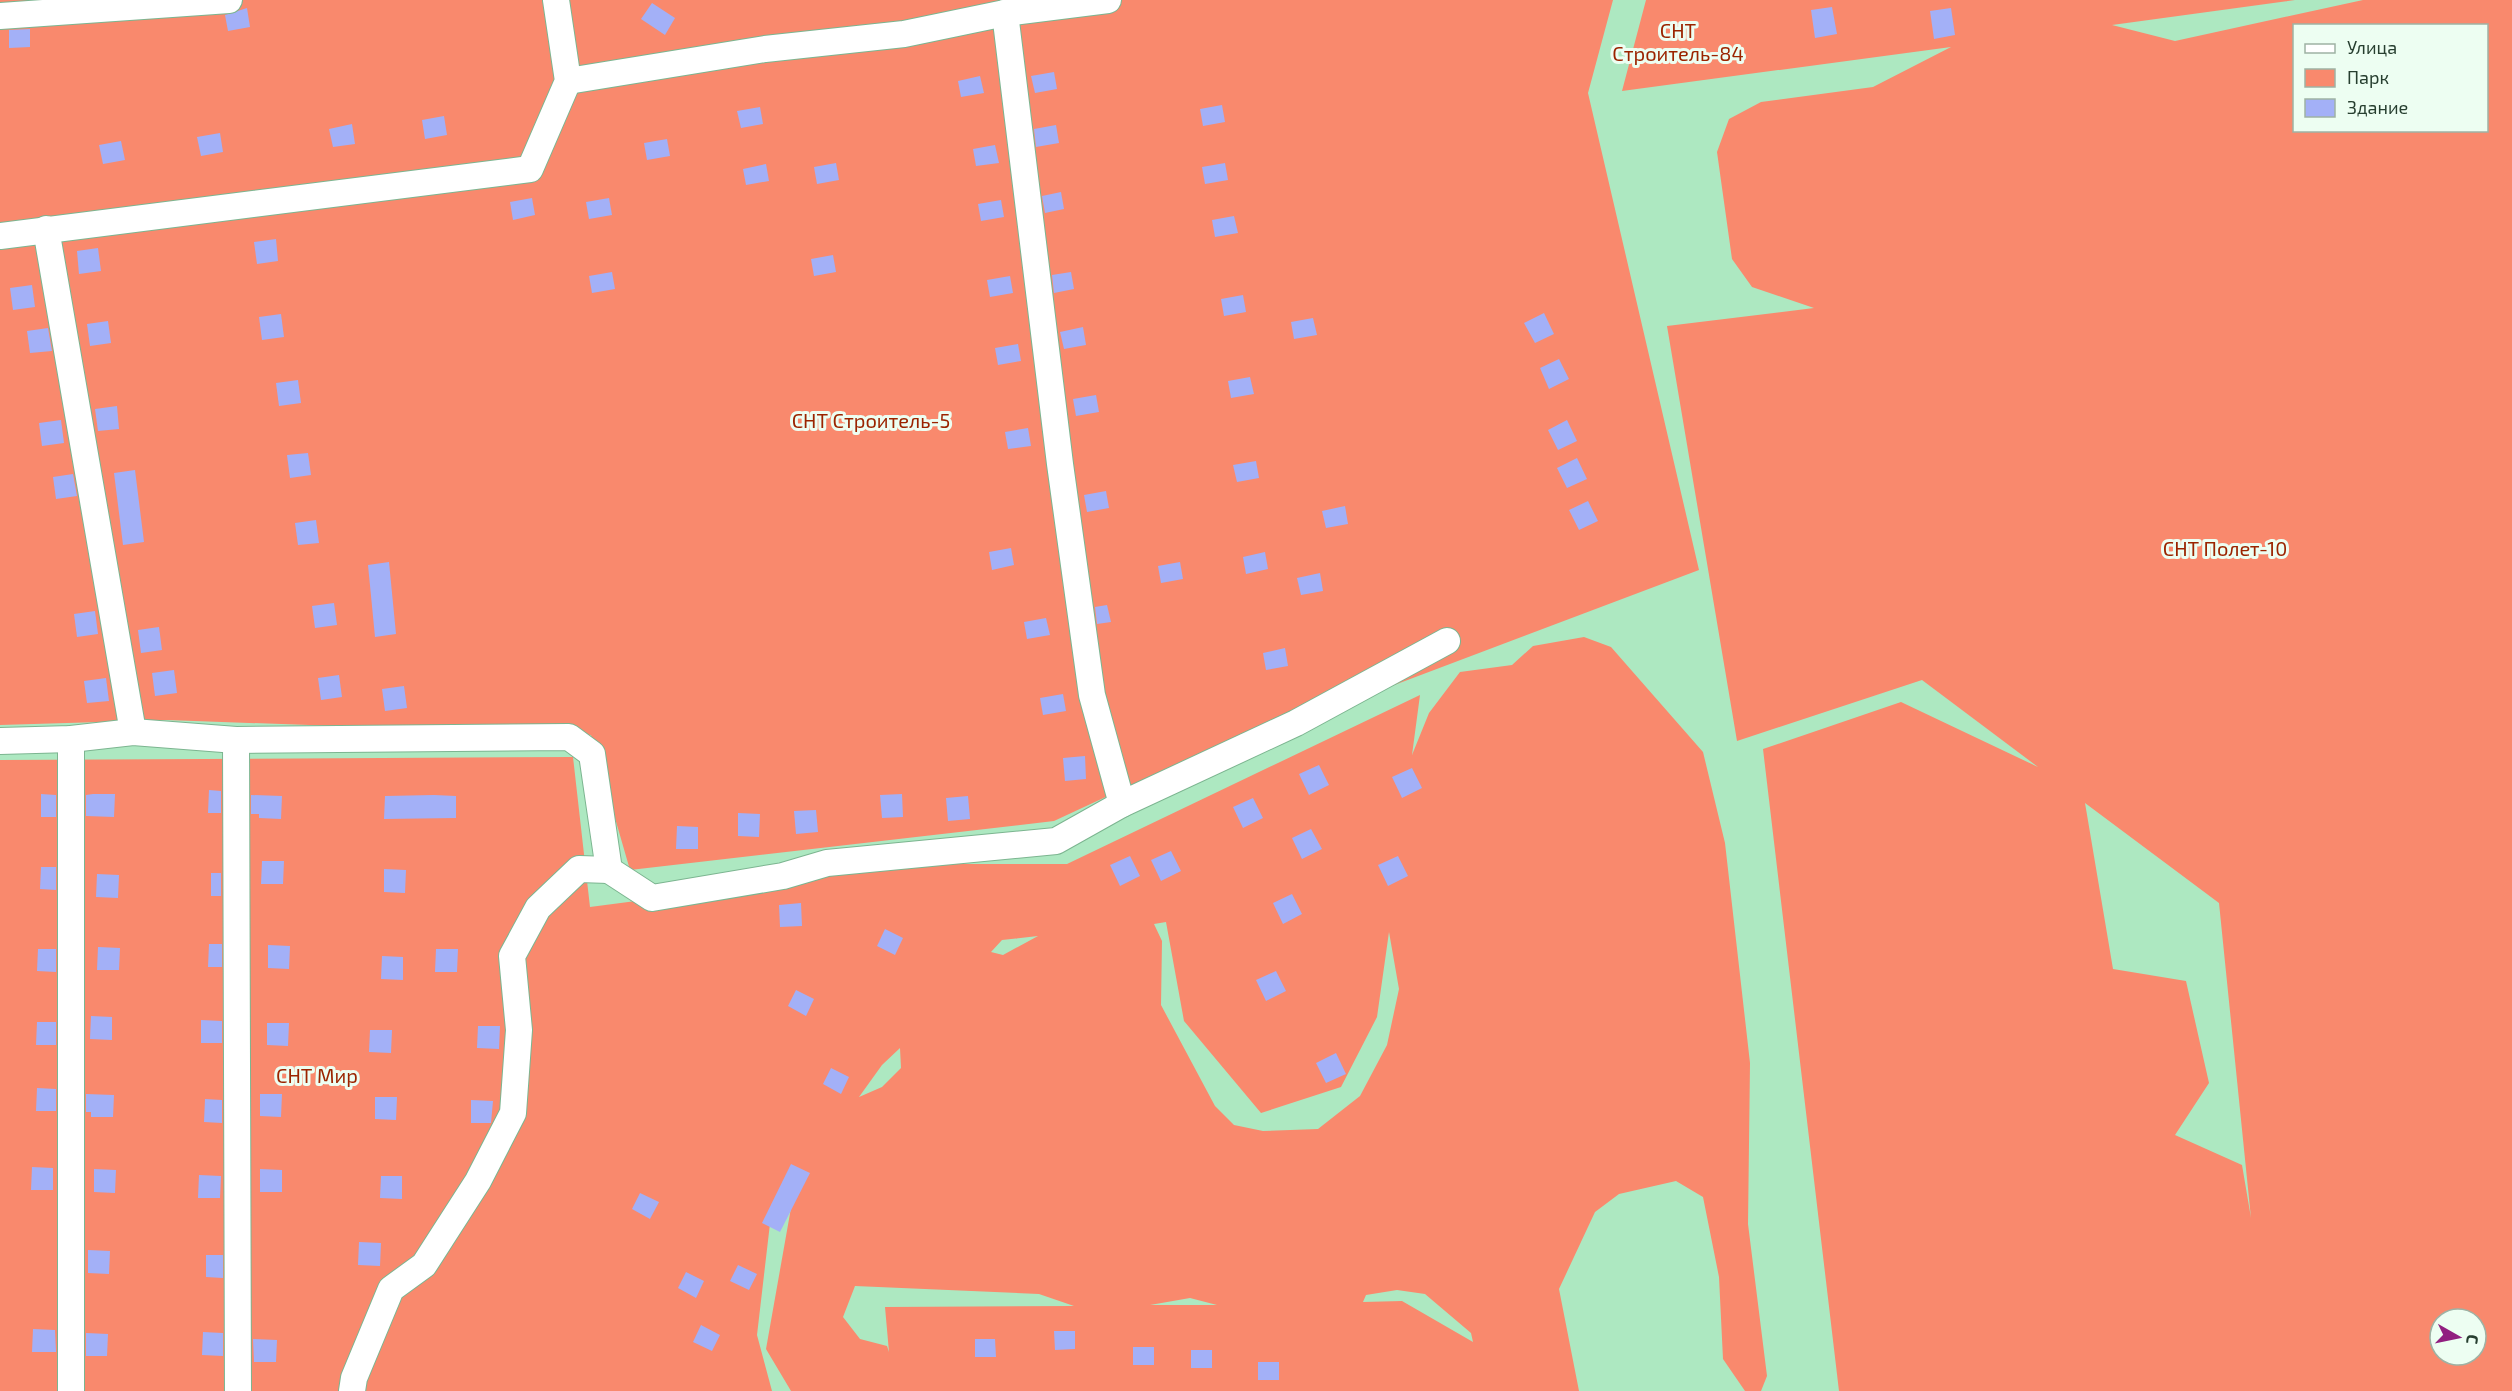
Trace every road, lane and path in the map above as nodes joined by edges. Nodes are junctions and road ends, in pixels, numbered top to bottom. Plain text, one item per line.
1 (229, 0) edge
2 (556, 0) edge
3 (1108, 0) edge
4 (1005, 14) junction
5 (0, 16) edge
6 (568, 81) junction
7 (46, 229) junction
8 (0, 236) edge
9 (1447, 640) dead end
10 (133, 732) junction
11 (71, 739) junction
12 (236, 740) junction
13 (0, 741) edge
14 (1122, 804) junction
15 (609, 870) junction
16 (71, 1391) edge
17 (238, 1391) edge
18 (352, 1391) edge

1 - 5 street
2 - 6 street
3 - 4 street
4 - 6 street
4 - 14 street
6 - 7 street
7 - 8 street
7 - 10 street
9 - 14 street
10 - 11 street
10 - 12 street
11 - 13 street
11 - 16 street
12 - 15 street
12 - 17 street
14 - 15 street
15 - 18 street

